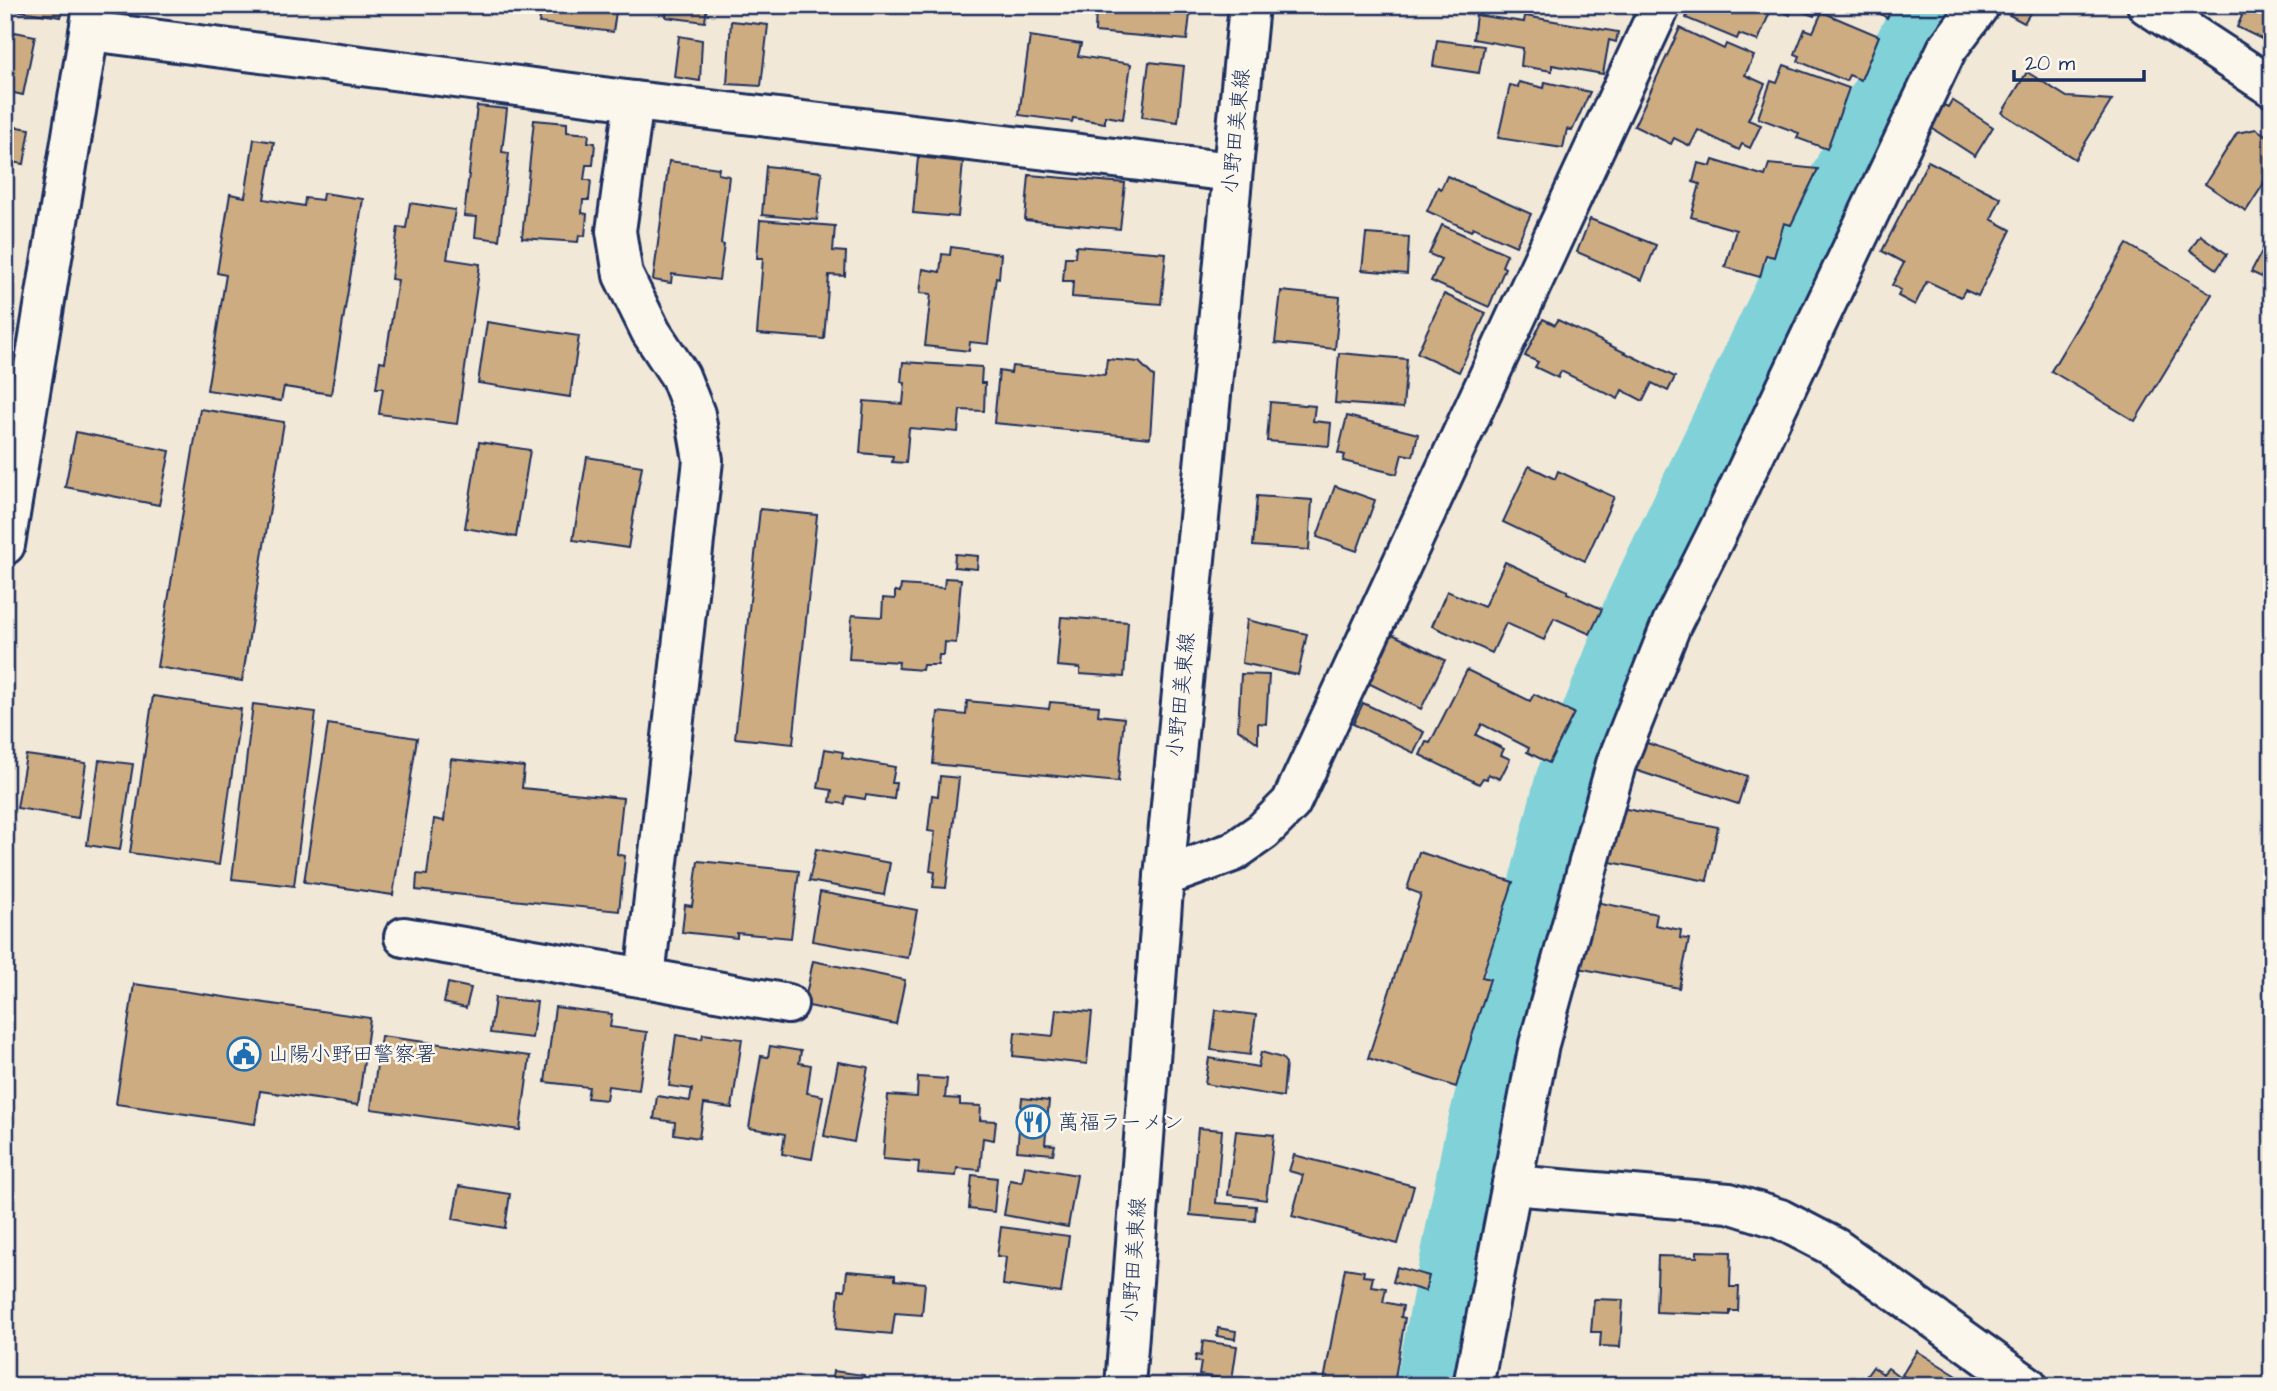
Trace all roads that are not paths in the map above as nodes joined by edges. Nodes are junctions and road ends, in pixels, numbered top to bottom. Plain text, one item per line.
1 (1249, 5) edge
2 (1661, 5) edge
3 (1980, 5) edge
4 (2147, 5) edge
5 (92, 18) edge
6 (2272, 88) edge
7 (634, 101) junction
8 (1232, 172) junction
9 (7, 529) edge
10 (1164, 877) junction
11 (404, 937) dead end
12 (645, 978) junction
13 (788, 1004) dead end
14 (1512, 1185) junction
15 (1125, 1386) edge
16 (1472, 1386) edge
17 (2028, 1386) edge

1 - 8 street, 小野田美東線
2 - 10 street
3 - 14 street
4 - 6 street
5 - 7 street
5 - 9 street
7 - 8 street
7 - 12 street
8 - 10 street, 小野田美東線
10 - 15 street, 小野田美東線
11 - 12 street
12 - 13 street
14 - 16 street
14 - 17 street

